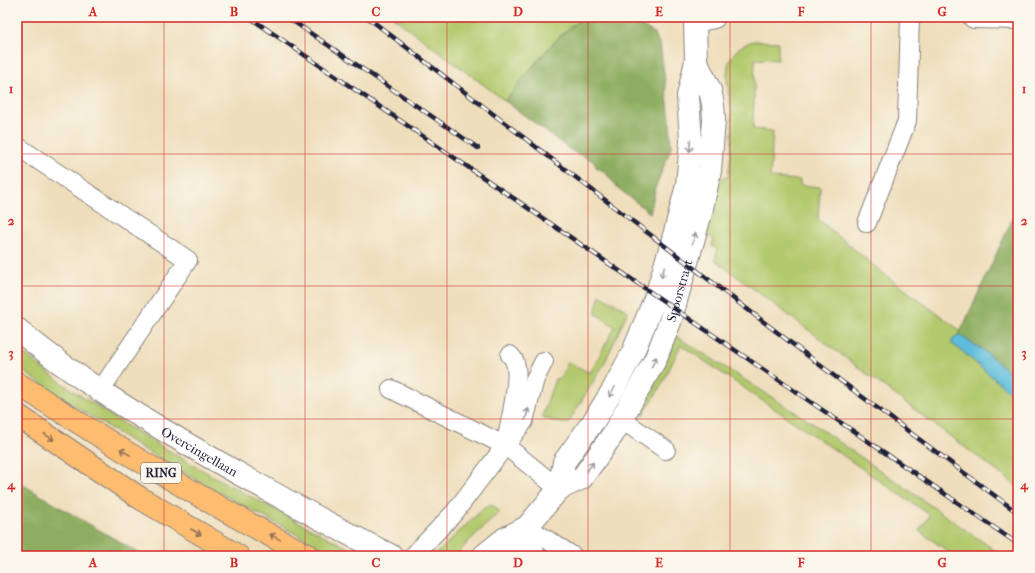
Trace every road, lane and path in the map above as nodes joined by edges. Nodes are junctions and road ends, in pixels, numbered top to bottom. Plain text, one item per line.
1 (910, 17) edge
2 (974, 17) edge
3 (699, 18) edge
4 (1018, 18) edge
5 (696, 61) junction
6 (17, 146) edge
7 (867, 223) dead end
8 (17, 329) edge
9 (510, 355) dead end
10 (544, 361) dead end
11 (17, 383) edge
12 (391, 389) dead end
13 (100, 391) junction
14 (17, 415) edge
15 (622, 420) junction
16 (506, 446) junction
17 (666, 450) dead end
18 (559, 489) junction
19 (527, 527) junction
20 (238, 556) edge
21 (309, 556) edge
22 (392, 556) edge
23 (412, 556) edge
24 (483, 556) edge
25 (515, 556) edge
26 (536, 556) edge
27 (573, 556) edge

1 - 7 lane
2 - 4 street
3 - 5 street, Spoorstraat
15 -> 5 street, Spoorstraat
5 -> 18 street, Spoorstraat
6 - 13 lane
8 - 13 street, Overcingellaan
9 - 16 lane
16 -> 10 lane
21 -> 11 main road, RING
12 - 16 lane
13 - 22 street, Overcingellaan
14 -> 20 main road, RING
15 - 17 lane
18 -> 15 street, Spoorstraat
16 - 18 lane
16 - 23 lane
18 - 19 street, Spoorstraat
19 - 24 street, Spoorstraat
19 - 25 street, Spoorstraat
19 - 26 lane
19 - 27 lane

